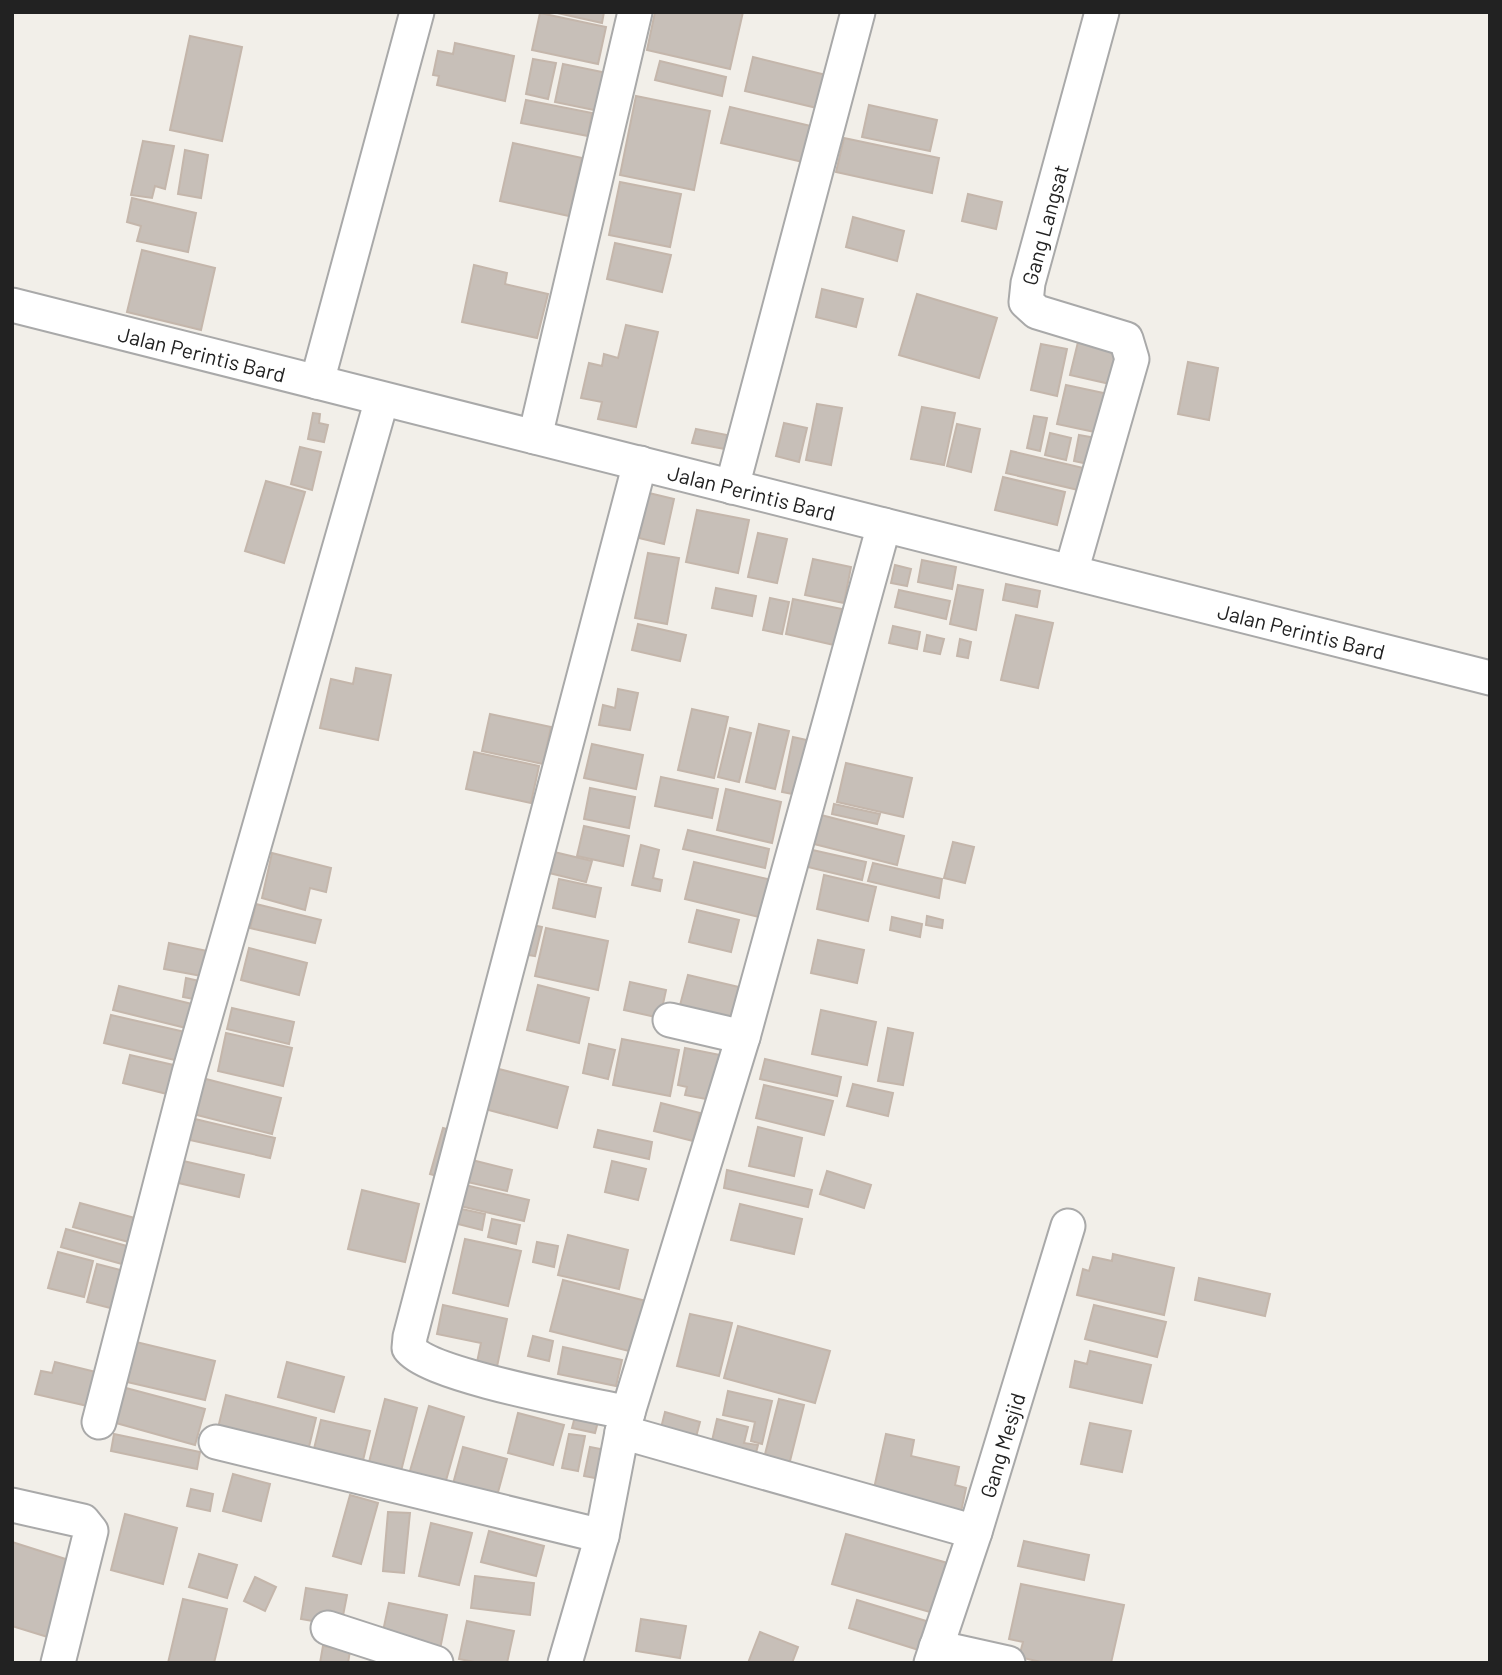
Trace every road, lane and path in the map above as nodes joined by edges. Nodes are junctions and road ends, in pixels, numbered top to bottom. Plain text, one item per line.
1 (417, 12) edge
2 (635, 12) edge
3 (858, 12) edge
4 (1101, 12) edge
5 (12, 305) edge
6 (317, 382) junction
7 (382, 399) junction
8 (535, 437) junction
9 (640, 463) junction
10 (732, 486) junction
11 (884, 525) junction
12 (1071, 572) junction
13 (1490, 678) edge
14 (670, 1020) dead end
15 (743, 1037) junction
16 (1068, 1226) dead end
17 (99, 1422) dead end
18 (625, 1422) junction
19 (216, 1442) dead end
20 (12, 1505) edge
21 (975, 1532) junction
22 (602, 1536) junction
23 (328, 1628) dead end
24 (934, 1655) edge
25 (58, 1663) edge
26 (436, 1663) edge
27 (565, 1663) edge
28 (1008, 1663) edge

1 - 6 street
2 - 8 street
3 - 10 street
4 - 12 street, Gang Langsat
5 - 6 street, Jalan Perintis Bard
6 - 7 street, Jalan Perintis Bard
7 - 8 street, Jalan Perintis Bard
7 - 17 street
8 - 9 street, Jalan Perintis Bard
9 - 10 street, Jalan Perintis Bard
9 - 18 street
10 - 11 street, Jalan Perintis Bard
11 - 12 street, Jalan Perintis Bard
11 - 15 street
12 - 13 street, Jalan Perintis Bard
14 - 15 street
15 - 18 street
16 - 21 street, Gang Mesjid
18 - 21 street
18 - 22 street
19 - 22 street
20 - 25 street
21 - 24 street, Gang Mesjid
22 - 27 street
23 - 26 street
24 - 28 street

